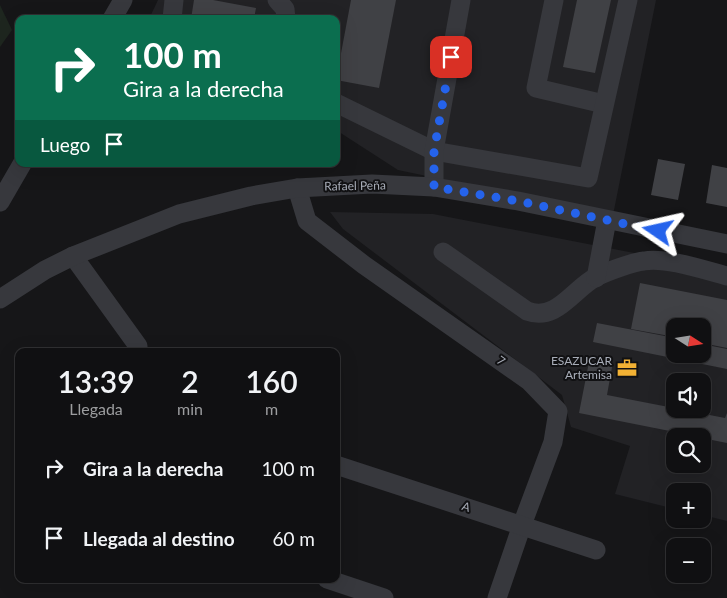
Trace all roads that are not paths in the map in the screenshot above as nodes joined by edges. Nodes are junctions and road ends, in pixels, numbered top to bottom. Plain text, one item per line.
1 (123, 0) edge
2 (174, 0) edge
3 (276, 0) edge
4 (461, 0) edge
5 (554, 0) edge
6 (628, 0) edge
7 (114, 15) edge
8 (172, 15) edge
9 (286, 15) edge
10 (604, 104) junction
11 (340, 106) edge
12 (434, 151) junction
13 (20, 167) edge
14 (434, 187) junction
15 (297, 188) junction
16 (0, 202) edge
17 (607, 220) junction
18 (727, 244) edge
19 (443, 252) dead end
20 (73, 256) junction
21 (727, 276) edge
22 (596, 278) junction
23 (0, 299) edge
24 (138, 348) edge
25 (340, 466) edge
26 (522, 525) junction
27 (596, 550) dead end
28 (340, 583) edge
29 (384, 598) edge
30 (497, 598) edge

1 - 7 street
2 - 8 street
3 - 9 street
4 - 12 street
5 - 10 street
6 - 10 street
10 - 12 street
11 - 12 street
12 - 14 street
13 - 16 street
14 - 15 street, Rafael Peña
14 - 17 street, Rafael Peña
15 - 20 street, Rafael Peña
15 - 26 street, 7
17 - 18 street, Rafael Peña
17 - 22 street
19 - 22 street
20 - 23 street, Rafael Peña
20 - 24 street
21 - 22 street
25 - 26 street, A
26 - 27 street, A
26 - 30 street, 7
28 - 29 street

